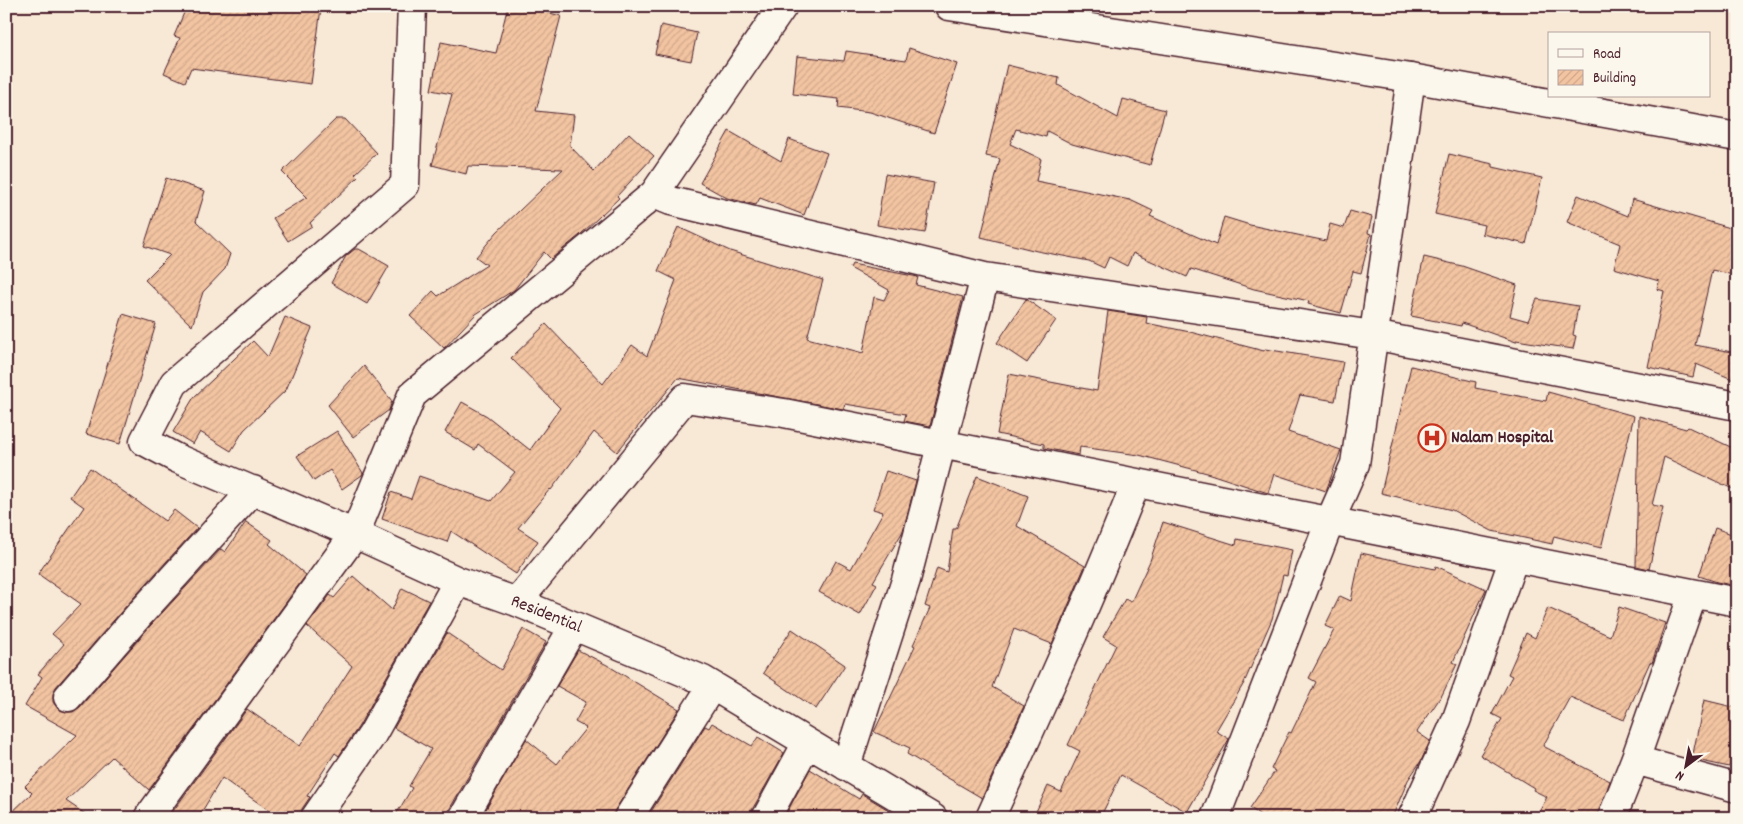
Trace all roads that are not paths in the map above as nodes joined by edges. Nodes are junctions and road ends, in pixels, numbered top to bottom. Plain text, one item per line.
1 (412, 6) edge
2 (783, 6) edge
3 (949, 6) edge
4 (1411, 78) junction
5 (1737, 137) edge
6 (654, 194) junction
7 (985, 278) junction
8 (1373, 335) junction
9 (1737, 406) edge
10 (942, 444) junction
11 (1136, 483) junction
12 (252, 490) junction
13 (1330, 521) junction
14 (355, 534) junction
15 (1514, 558) junction
16 (458, 581) junction
17 (1693, 594) junction
18 (517, 602) junction
19 (1737, 602) edge
20 (574, 626) junction
21 (712, 686) junction
22 (68, 697) dead end
23 (807, 743) junction
24 (1635, 760) junction
25 (846, 766) junction
26 (1737, 788) edge
27 (925, 816) edge
28 (1220, 816) edge
29 (148, 818) edge
30 (315, 818) edge
31 (463, 818) edge
32 (628, 818) edge
33 (766, 818) edge
34 (990, 818) edge
35 (1412, 818) edge
36 (1612, 818) edge

1 - 12 street, Residential
2 - 6 street
3 - 4 street
4 - 5 street
4 - 8 street
6 - 7 street
6 - 14 street
7 - 8 street
7 - 10 street
8 - 9 street
8 - 13 street
10 - 11 street
10 - 18 street
10 - 25 street
11 - 13 street
11 - 34 street
12 - 14 street, Residential
12 - 22 street
13 - 15 street
13 - 28 street
14 - 16 street, Residential
14 - 29 street
15 - 17 street
15 - 35 street
16 - 18 street, Residential
16 - 30 street
17 - 19 street
17 - 24 street
18 - 20 street, Residential
20 - 21 street, Residential
20 - 31 street
21 - 23 street, Residential
21 - 32 street
23 - 25 street, Residential
23 - 33 street
24 - 26 street
24 - 36 street
25 - 27 street, Residential

